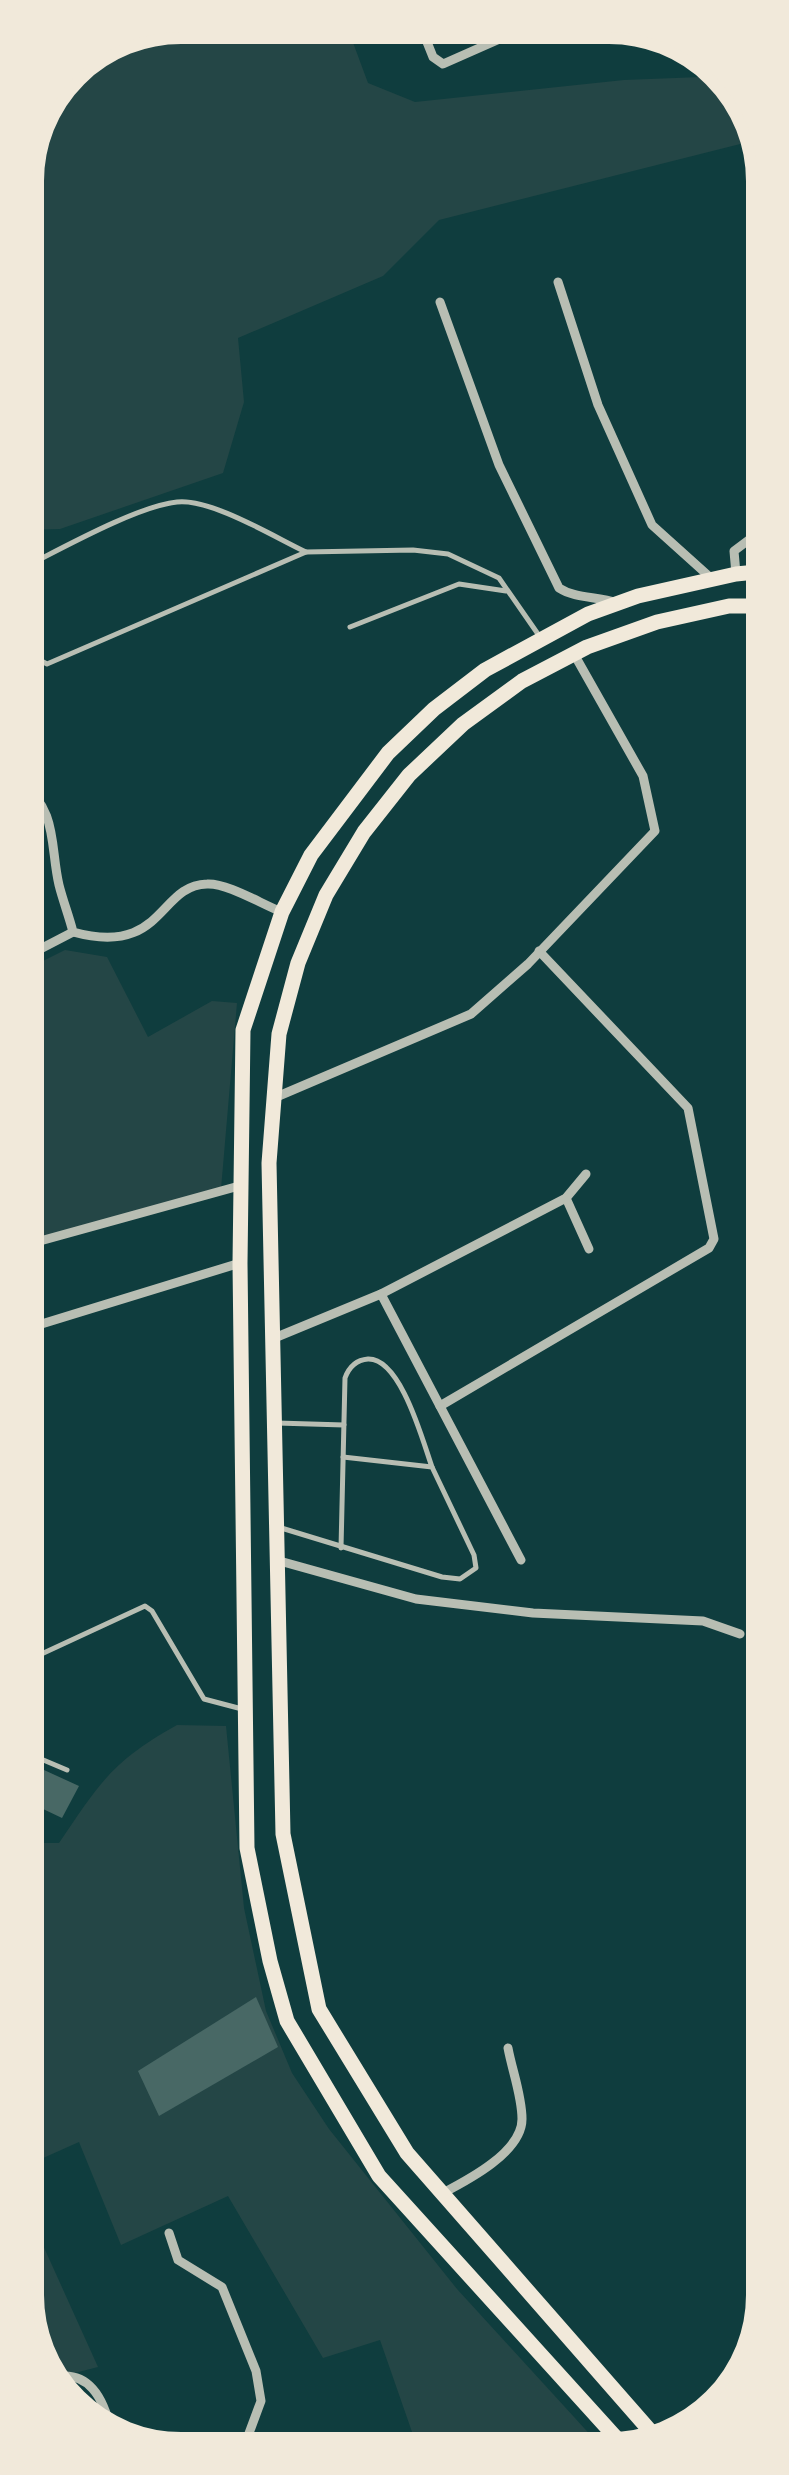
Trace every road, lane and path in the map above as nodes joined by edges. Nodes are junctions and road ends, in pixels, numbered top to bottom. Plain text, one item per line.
1 (425, 38) edge
2 (502, 38) edge
3 (558, 282) dead end
4 (440, 302) dead end
5 (752, 537) edge
6 (306, 552) junction
7 (38, 561) edge
8 (752, 572) edge
9 (736, 574) junction
10 (712, 579) junction
11 (509, 592) junction
12 (617, 604) junction
13 (752, 606) edge
14 (350, 627) dead end
15 (540, 637) junction
16 (574, 654) junction
17 (38, 659) edge
18 (38, 797) edge
19 (282, 912) junction
20 (74, 932) junction
21 (38, 950) edge
22 (540, 951) junction
23 (274, 1098) junction
24 (586, 1174) dead end
25 (240, 1186) junction
26 (566, 1198) junction
27 (38, 1242) edge
28 (589, 1250) dead end
29 (240, 1263) junction
30 (381, 1294) junction
31 (38, 1325) edge
32 (270, 1340) junction
33 (440, 1406) junction
34 (272, 1422) junction
35 (344, 1425) junction
36 (343, 1457) junction
37 (432, 1467) junction
38 (275, 1526) junction
39 (341, 1548) junction
40 (276, 1560) junction
41 (521, 1560) dead end
42 (740, 1634) dead end
43 (38, 1656) edge
44 (245, 1709) junction
45 (38, 1758) edge
46 (67, 1770) dead end
47 (508, 2048) dead end
48 (443, 2193) junction
49 (169, 2233) dead end
50 (63, 2375) edge
51 (107, 2417) edge
52 (650, 2431) edge
53 (250, 2435) junction
54 (617, 2437) edge
55 (249, 2438) edge
56 (254, 2438) edge

1 - 2 street
3 - 10 street
4 - 12 street
5 - 9 street
6 - 7 lane
6 - 11 lane
6 - 17 lane
8 - 9 highway
9 - 10 highway
10 - 12 highway
11 - 14 lane
11 - 15 lane
12 - 15 highway
13 - 16 highway
15 - 19 highway
16 - 22 street
16 - 23 highway
18 - 20 street
19 - 20 street
19 - 25 highway
20 - 21 street
22 - 23 street
22 - 33 street
23 - 32 highway
24 - 26 street
25 - 27 street
25 - 29 highway
26 - 28 street
26 - 30 street
29 - 31 street
29 - 44 highway
30 - 32 street
30 - 33 street
32 - 34 highway
33 - 41 street
34 - 35 lane
34 - 38 highway
35 - 36 lane
35 - 37 lane
36 - 37 lane
36 - 39 lane
37 - 39 lane
38 - 39 lane
38 - 40 highway
40 - 42 street
40 - 48 highway
43 - 44 lane
44 - 54 highway
45 - 46 lane
47 - 48 street
48 - 52 highway
49 - 53 street
50 - 51 street
53 - 55 street
53 - 56 street

